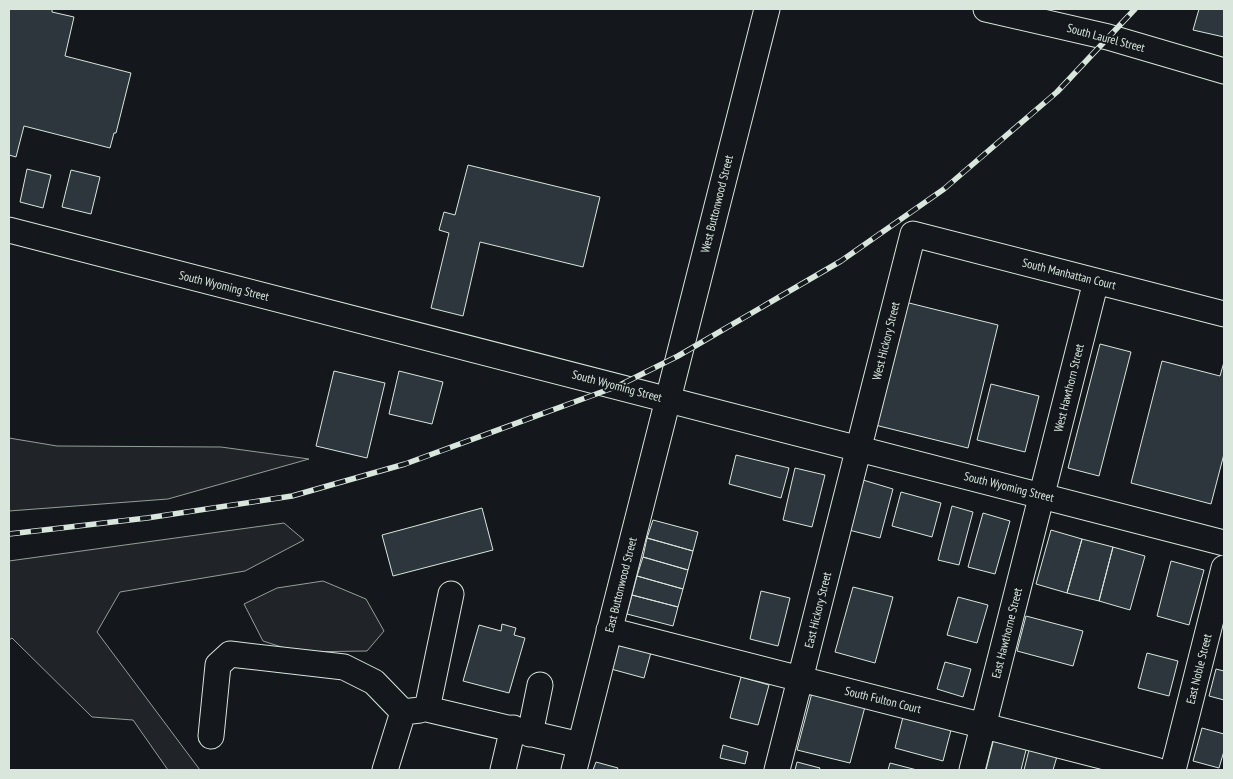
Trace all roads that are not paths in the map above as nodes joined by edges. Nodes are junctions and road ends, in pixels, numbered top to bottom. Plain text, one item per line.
1 (767, 9) edge
2 (986, 9) edge
3 (1224, 71) edge
4 (9, 230) edge
5 (914, 234) joint
6 (1096, 281) junction
7 (1224, 314) edge
8 (668, 400) junction
9 (859, 449) junction
10 (1042, 496) junction
11 (1224, 543) edge
12 (1224, 568) edge
13 (451, 594) dead end
14 (610, 630) junction
15 (800, 679) junction
16 (540, 685) dead end
17 (415, 710) junction
18 (984, 726) junction
19 (521, 731) junction
20 (210, 736) dead end
21 (580, 745) junction
22 (385, 770) edge
23 (503, 770) edge
24 (574, 770) edge
25 (777, 770) edge
26 (972, 770) edge
27 (1156, 770) edge
28 (1173, 770) edge

1 - 8 street, West Buttonwood Street
2 - 3 street, South Laurel Street
4 - 8 street, South Wyoming Street
5 - 6 street, South Manhattan Court
5 - 9 street, West Hickory Street
6 - 7 street, South Manhattan Court
6 - 10 street, West Hawthorn Street
8 - 9 street, South Wyoming Street
8 - 14 street, East Buttonwood Street
9 - 10 street, South Wyoming Street
9 - 15 street, East Hickory Street
10 - 11 street, South Wyoming Street
10 - 18 street, East Hawthorne Street
12 - 28 street, East Noble Street
13 - 17 street
14 - 15 street, South Fulton Court
14 - 21 street, East Buttonwood Street
15 - 18 street, South Fulton Court
15 - 25 street, East Hickory Street
16 - 19 street
17 - 19 street
17 - 20 street
17 - 22 street
18 - 26 street, East Hawthorne Street
18 - 27 street, South Fulton Court
19 - 21 street
19 - 23 street
21 - 24 street, East Buttonwood Street

